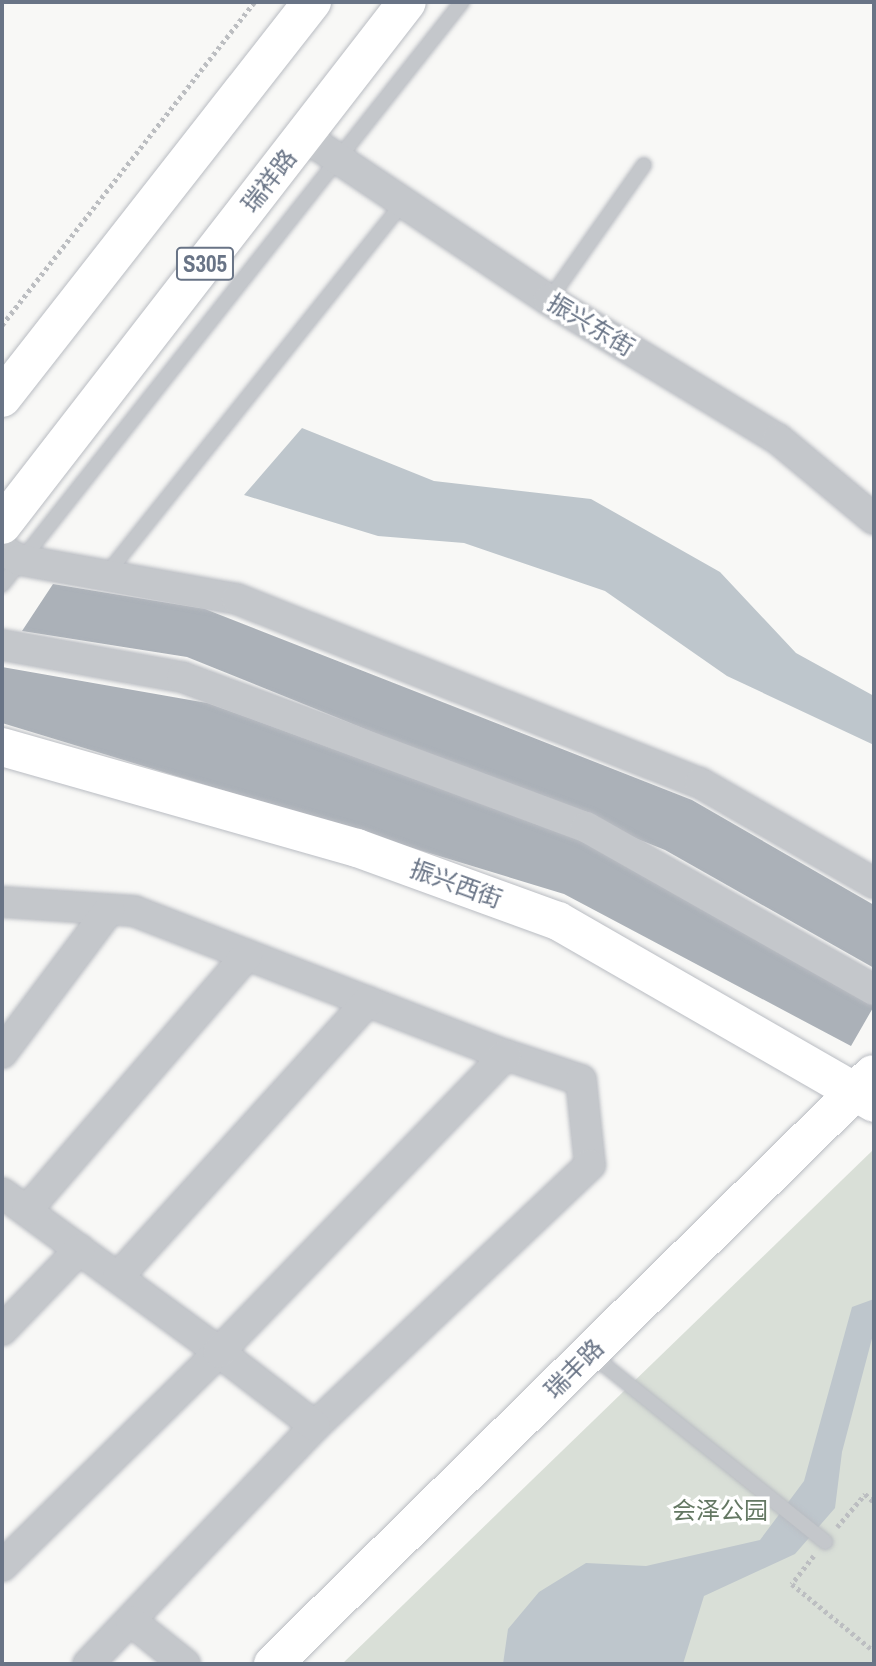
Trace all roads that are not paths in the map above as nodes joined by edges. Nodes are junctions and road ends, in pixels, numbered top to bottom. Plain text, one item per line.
1 (312, 2) edge
2 (407, 2) edge
3 (462, 2) edge
4 (304, 136) junction
5 (335, 159) junction
6 (644, 165) dead end
7 (402, 204) junction
8 (549, 300) junction
9 (2, 398) edge
10 (874, 519) edge
11 (2, 525) edge
12 (11, 555) edge
13 (105, 576) junction
14 (2, 585) edge
15 (2, 646) edge
16 (2, 747) edge
17 (874, 883) edge
18 (2, 902) edge
19 (109, 910) junction
20 (247, 955) junction
21 (874, 990) edge
22 (368, 1001) junction
23 (2, 1053) edge
24 (506, 1055) junction
25 (868, 1090) edge
26 (2, 1193) edge
27 (27, 1210) junction
28 (80, 1249) junction
29 (118, 1277) junction
30 (2, 1330) edge
31 (219, 1352) junction
32 (590, 1353) junction
33 (314, 1426) junction
34 (820, 1538) road end
35 (2, 1566) edge
36 (131, 1621) junction
37 (88, 1664) edge
38 (185, 1664) edge
39 (273, 1664) edge

1 - 9 street
2 - 4 street, 瑞祥路 / S305
3 - 5 lane
4 - 5 street, 振兴东街
4 - 11 street, 瑞祥路 / S305
5 - 7 street, 振兴东街
5 - 12 lane
6 - 8 lane
7 - 8 street, 振兴东街
7 - 13 lane
8 - 10 street, 振兴东街
12 - 13 street
12 - 14 lane
13 - 17 street
15 - 21 street
16 - 25 street, 振兴西街
18 - 19 street
19 - 20 street
19 - 23 street
20 - 22 street
20 - 27 street
22 - 24 street
22 - 29 street
24 - 31 street
24 - 33 street
25 - 32 street, 瑞丰路
26 - 27 street
27 - 28 street
28 - 29 street
28 - 30 street
29 - 31 street
31 - 33 street
31 - 35 street
32 - 34 lane
32 - 39 street, 瑞丰路
33 - 36 street
36 - 37 street
36 - 38 street

